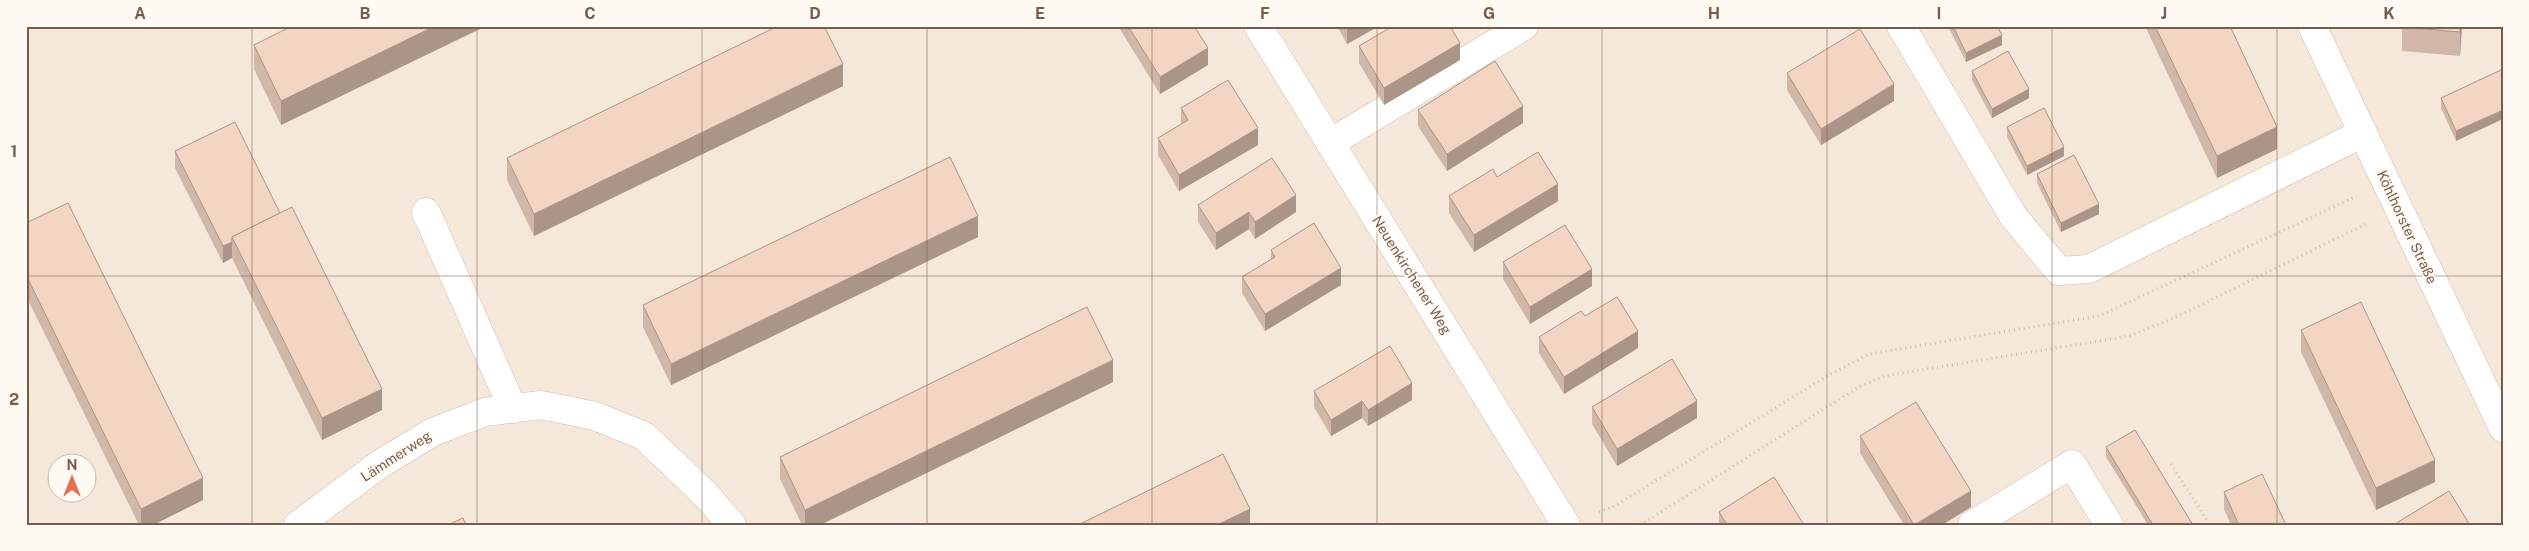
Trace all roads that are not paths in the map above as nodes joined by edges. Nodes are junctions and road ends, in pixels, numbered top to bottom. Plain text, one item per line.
1 (1258, 26) edge
2 (1524, 26) edge
3 (1901, 26) edge
4 (2312, 26) edge
5 (2364, 133) junction
6 (1330, 143) junction
7 (426, 212) dead end
8 (513, 409) junction
9 (2503, 428) edge
10 (1565, 524) edge
11 (298, 525) edge
12 (732, 525) edge
13 (1972, 525) edge
14 (2109, 525) edge

1 - 6 street, Neuenkirchener Weg
2 - 6 street
3 - 5 street
4 - 5 street, Köhlhorster Straße
5 - 9 street, Köhlhorster Straße
6 - 10 street, Neuenkirchener Weg
7 - 8 street
8 - 11 street, Lämmerweg
8 - 12 street, Lämmerweg
13 - 14 street

